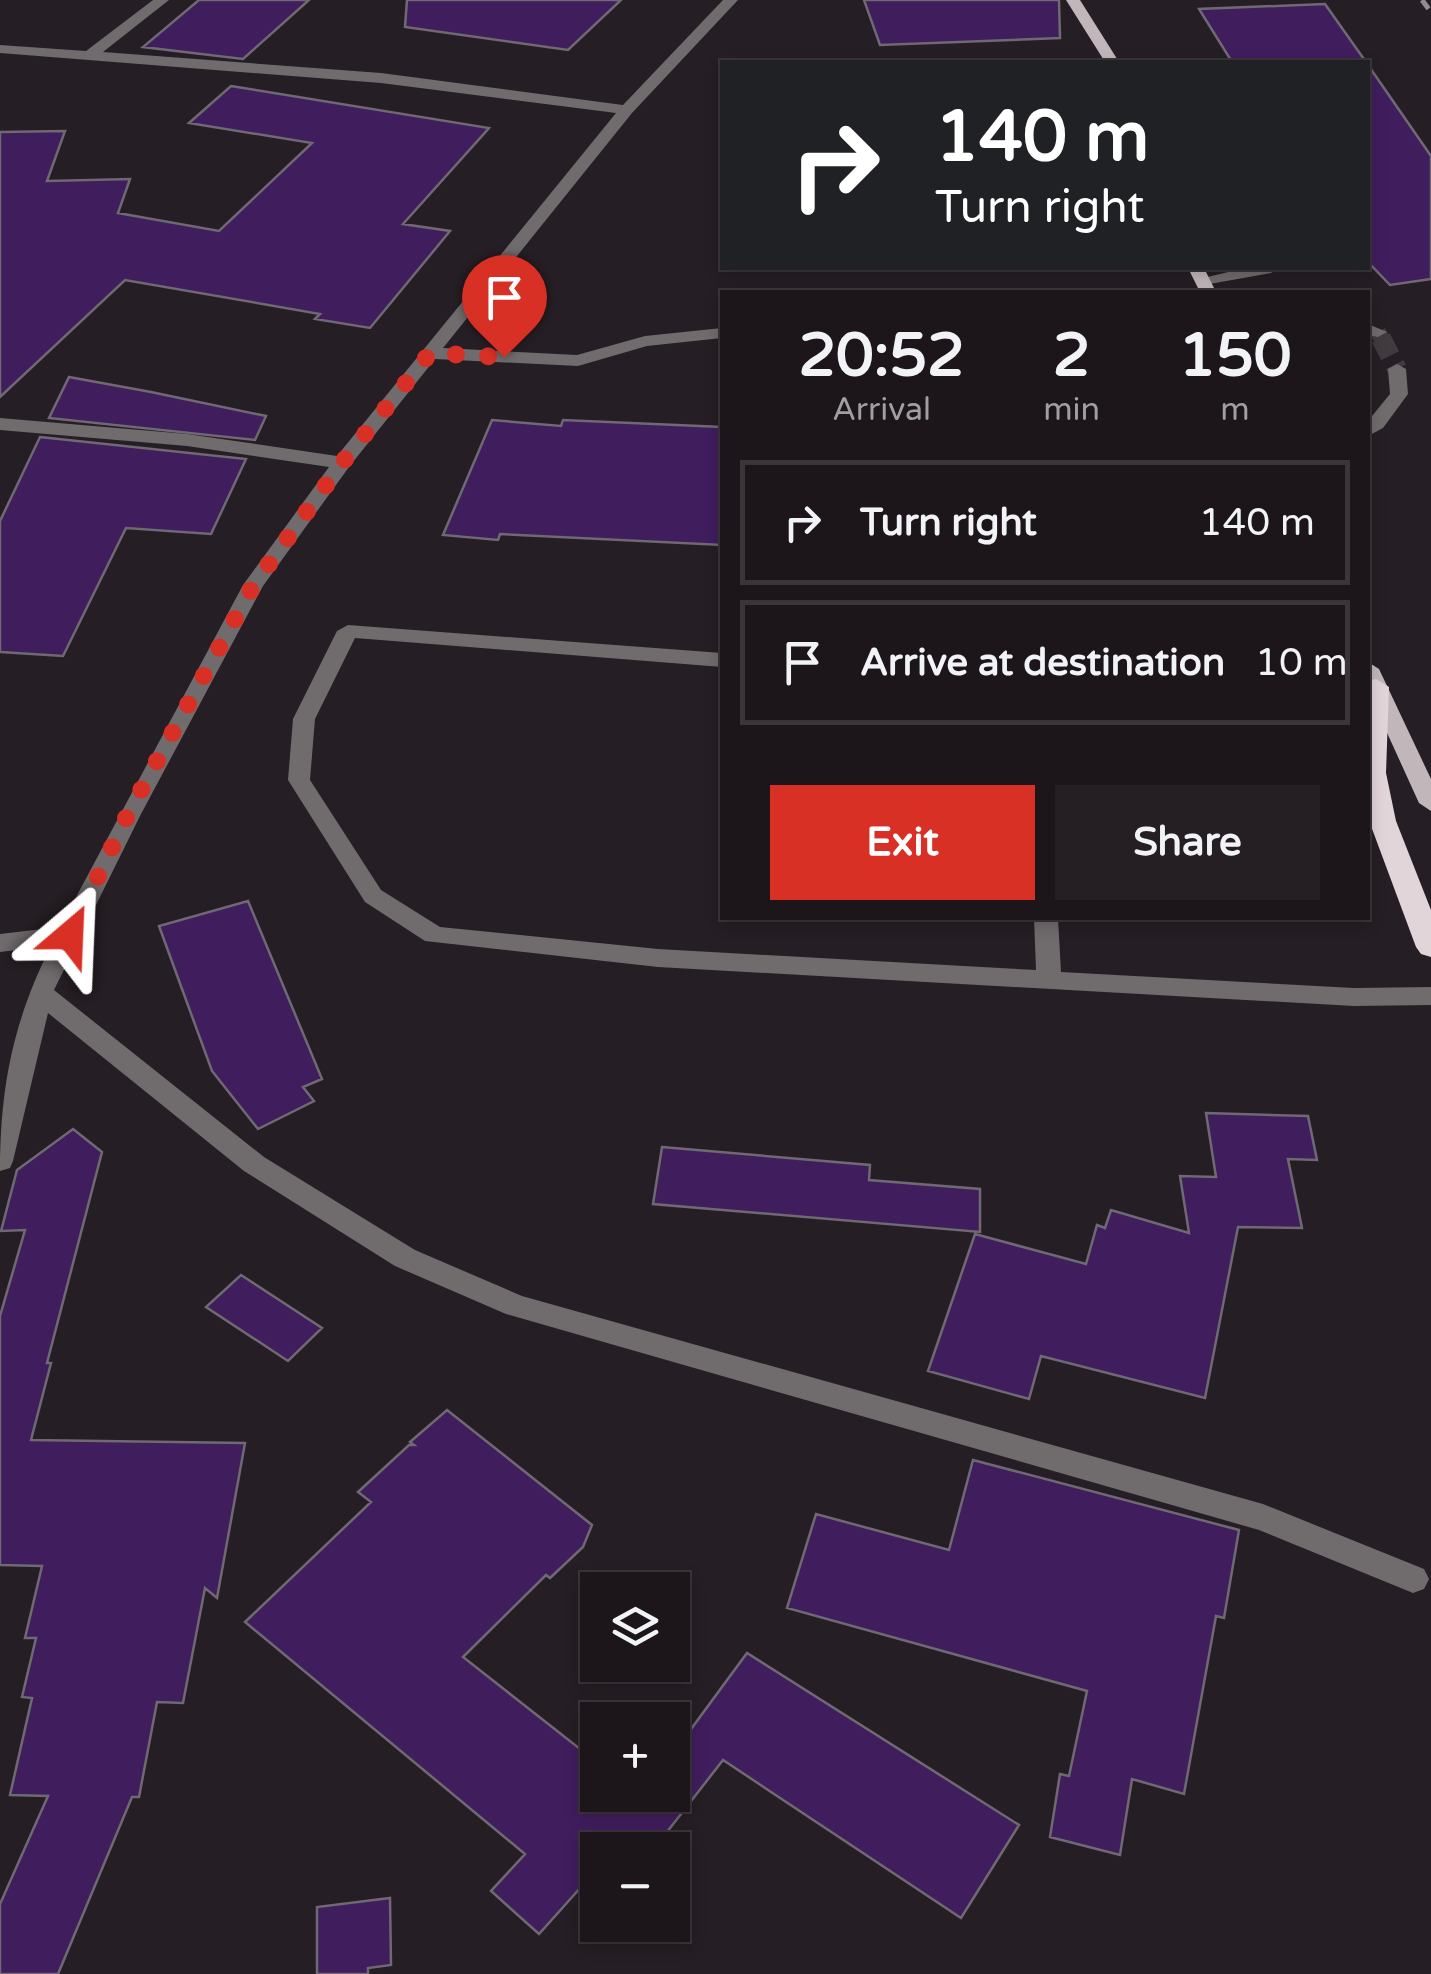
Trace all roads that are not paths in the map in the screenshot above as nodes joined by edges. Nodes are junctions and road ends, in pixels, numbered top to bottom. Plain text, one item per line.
1 (162, 0) edge
2 (731, 0) edge
3 (1073, 0) edge
4 (1082, 0) edge
5 (0, 49) edge
6 (89, 56) junction
7 (1111, 60) edge
8 (627, 110) junction
9 (1260, 270) edge
10 (1203, 280) edge
11 (720, 333) edge
12 (430, 353) junction
13 (1397, 369) tunnel mouth
14 (0, 424) edge
15 (1370, 428) edge
16 (342, 463) junction
17 (720, 660) edge
18 (1372, 678) edge
19 (1428, 794) edge
20 (1046, 920) edge
21 (70, 935) junction
22 (0, 943) edge
23 (1431, 947) edge
24 (1049, 979) junction
25 (40, 993) junction
26 (1431, 996) edge
27 (0, 1161) edge
28 (1413, 1579) dead end

1 - 6 street
2 - 8 street
3 - 4 street
3 - 7 main road
5 - 6 street
6 - 8 street
8 - 12 street
9 - 10 street
11 - 12 street
12 - 16 street
13 - 15 street
14 - 16 street
16 - 21 street
17 - 24 street
18 - 19 main road
18 - 23 highway
20 - 24 street
21 - 22 street
21 - 25 street
24 - 26 street
25 - 27 street
25 - 28 street

